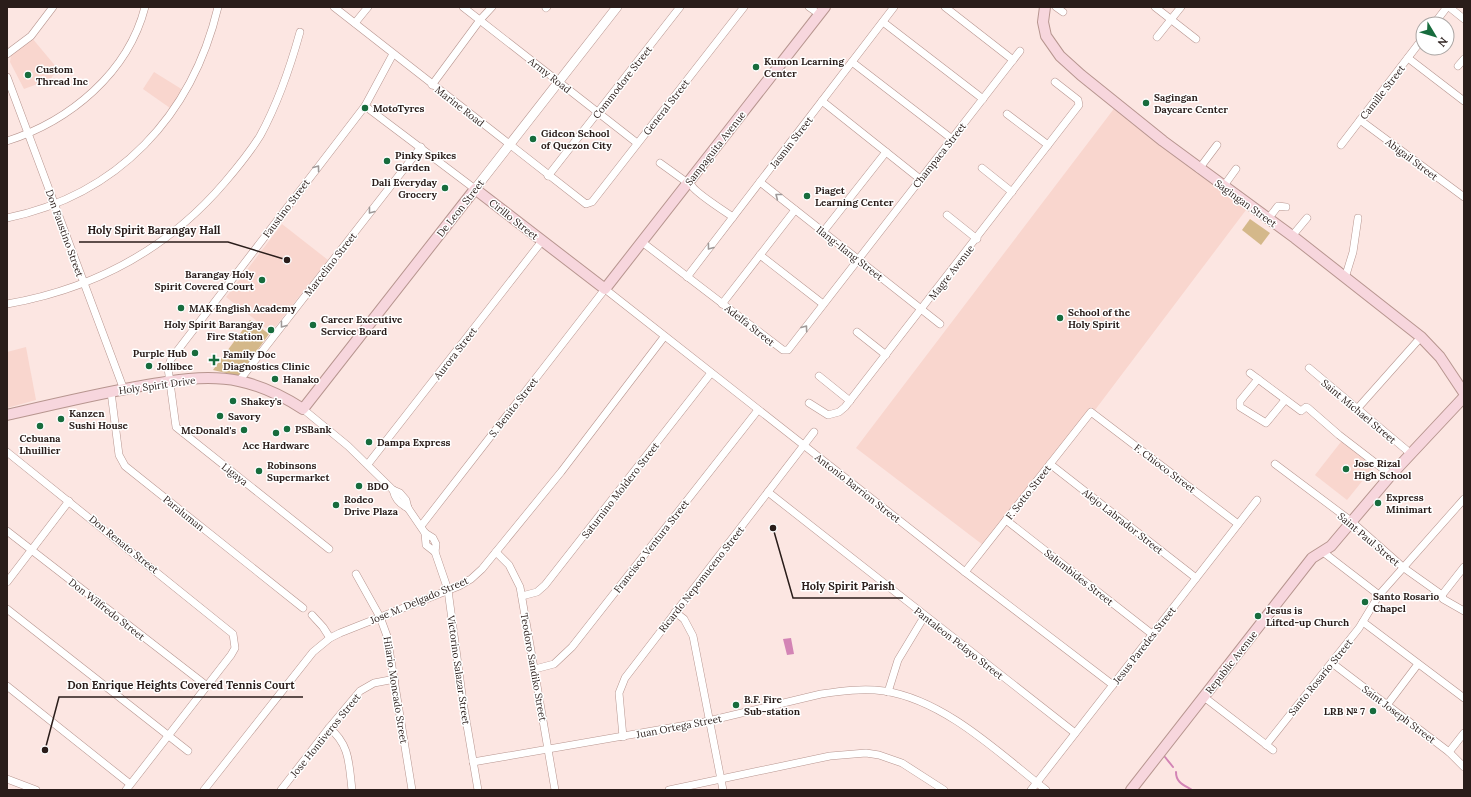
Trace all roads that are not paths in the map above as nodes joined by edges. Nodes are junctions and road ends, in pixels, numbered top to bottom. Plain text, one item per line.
1 (52, 7) edge
2 (145, 7) edge
3 (218, 7) edge
4 (334, 7) edge
5 (368, 7) edge
6 (463, 7) edge
7 (492, 7) edge
8 (617, 7) edge
9 (680, 7) edge
10 (744, 7) edge
11 (809, 7) edge
12 (894, 7) edge
13 (945, 7) edge
14 (1045, 7) edge
15 (1056, 7) edge
16 (1155, 7) edge
17 (1181, 7) edge
18 (1448, 7) edge
19 (822, 11) edge
20 (1063, 12) dead end
21 (1441, 16) edge
22 (1464, 19) edge
23 (480, 20) junction
24 (1171, 20) junction
25 (883, 22) junction
26 (355, 23) junction
27 (300, 32) dead end
28 (1157, 37) dead end
29 (1196, 39) dead end
30 (1415, 49) edge
31 (1020, 51) dead end
32 (7, 54) edge
33 (393, 54) junction
34 (1408, 58) junction
35 (1464, 58) edge
36 (1013, 60) junction
37 (852, 62) junction
38 (1458, 66) dead end
39 (7, 77) edge
40 (559, 82) junction
41 (1055, 82) dead end
42 (432, 84) junction
43 (983, 99) junction
44 (1464, 101) edge
45 (822, 102) junction
46 (365, 106) junction
47 (598, 113) junction
48 (1007, 114) dead end
49 (1360, 120) junction
50 (28, 134) junction
51 (952, 139) junction
52 (7, 141) edge
53 (637, 144) junction
54 (1048, 145) junction
55 (1217, 145) dead end
56 (1341, 145) dead end
57 (509, 146) junction
58 (421, 147) junction
59 (886, 152) junction
60 (660, 163) dead end
61 (982, 168) dead end
62 (1199, 169) junction
63 (1236, 169) dead end
64 (548, 176) junction
65 (920, 179) junction
66 (760, 182) junction
67 (689, 185) junction
68 (1223, 187) junction
69 (475, 189) junction
70 (1012, 192) junction
71 (1464, 197) edge
72 (586, 204) joint
73 (55, 205) junction
74 (1286, 207) dead end
75 (796, 210) junction
76 (947, 215) dead end
77 (733, 217) junction
78 (7, 218) edge
79 (1307, 218) dead end
80 (1358, 218) dead end
81 (1268, 219) junction
82 (823, 232) junction
83 (1292, 236) junction
84 (976, 238) junction
85 (542, 241) junction
86 (642, 242) junction
87 (760, 255) junction
88 (858, 259) junction
89 (687, 277) junction
90 (1345, 278) junction
91 (84, 284) junction
92 (605, 289) junction
93 (7, 304) edge
94 (722, 304) junction
95 (822, 304) junction
96 (922, 309) junction
97 (940, 324) dead end
98 (857, 332) dead end
99 (664, 337) junction
100 (1421, 337) junction
101 (886, 355) junction
102 (1309, 368) dead end
103 (711, 373) junction
104 (1250, 373) dead end
105 (819, 376) dead end
106 (1258, 379) junction
107 (169, 382) junction
108 (239, 382) junction
109 (124, 390) junction
110 (111, 392) junction
111 (1464, 393) edge
112 (1464, 397) edge
113 (1285, 400) junction
114 (850, 401) junction
115 (809, 403) dead end
116 (303, 409) junction
117 (1357, 409) junction
118 (758, 410) junction
119 (1091, 412) joint
120 (7, 415) edge
121 (814, 432) dead end
122 (804, 446) junction
123 (7, 452) edge
124 (1410, 453) junction
125 (368, 464) junction
126 (1050, 464) junction
127 (1275, 464) dead end
128 (1391, 475) junction
129 (768, 492) junction
130 (1464, 499) edge
131 (1257, 500) dead end
132 (69, 501) junction
133 (1006, 520) junction
134 (1351, 521) junction
135 (1238, 524) junction
136 (421, 526) junction
137 (7, 531) edge
138 (329, 549) dead end
139 (32, 550) junction
140 (496, 552) junction
141 (1323, 552) junction
142 (1464, 567) edge
143 (1404, 568) junction
144 (965, 572) junction
145 (356, 574) dead end
146 (1196, 578) junction
147 (7, 582) edge
148 (448, 590) junction
149 (1379, 595) junction
150 (1442, 595) junction
151 (522, 596) junction
152 (303, 608) dead end
153 (7, 609) edge
154 (1464, 611) edge
155 (675, 612) junction
156 (312, 616) dead end
157 (380, 616) junction
158 (924, 616) junction
159 (1363, 622) junction
160 (1152, 634) junction
161 (330, 638) junction
162 (1332, 663) junction
163 (1418, 664) junction
164 (535, 669) junction
165 (395, 679) junction
166 (1113, 685) junction
167 (7, 686) edge
168 (207, 686) junction
169 (888, 692) junction
170 (1204, 697) junction
171 (1464, 698) edge
172 (1387, 705) junction
173 (710, 720) junction
174 (329, 728) junction
175 (1075, 733) junction
176 (1464, 733) edge
177 (168, 736) junction
178 (623, 737) junction
179 (1266, 744) junction
180 (548, 750) junction
181 (1273, 750) dead end
182 (188, 751) dead end
183 (1449, 752) junction
184 (473, 762) junction
185 (1464, 767) edge
186 (7, 779) edge
187 (721, 779) junction
188 (1037, 782) junction
189 (128, 787) edge
190 (36, 790) edge
191 (204, 790) edge
192 (281, 790) edge
193 (352, 790) edge
194 (412, 790) edge
195 (478, 790) edge
196 (555, 790) edge
197 (669, 790) edge
198 (723, 790) edge
199 (944, 790) edge
200 (1031, 790) edge
201 (1046, 790) edge
202 (1131, 790) edge

1 - 32 street
2 - 50 street
3 - 73 street
4 - 26 street, Marine Road
5 - 26 street
6 - 23 street, Army Road
7 - 23 street
8 - 40 street, De Leon Street
9 - 47 street, Commodore Street
10 - 53 street, General Street
11 - 19 street
12 - 25 street, Jasmin Street
13 - 36 street
14 - 62 main road, Sagingan Street
15 - 20 street
16 - 24 street
17 - 24 street
18 - 21 street
18 - 22 street
19 - 67 main road, Sampaguita Avenue
23 - 40 street, Army Road
23 - 42 street
24 - 28 street
24 - 29 street
25 - 37 street, Jasmin Street
25 - 43 street
26 - 33 street, Marine Road
27 - 91 street
30 - 34 street, Camille Street
31 - 36 street, Champaca Street
33 - 42 street, Marine Road
33 - 46 street, Faustino Street
34 - 44 street
34 - 49 street, Camille Street
35 - 38 street
36 - 43 street, Champaca Street
37 - 45 street, Jasmin Street
37 - 51 street
39 - 50 street, Don Faustino Street
40 - 47 street, Army Road
40 - 57 street, De Leon Street
41 - 54 street, Magre Avenue
42 - 57 street, Marine Road
43 - 51 street, Champaca Street
45 - 59 street
45 - 66 street, Jasmin Street
46 - 58 street, Cirillo Street
107 -> 46 street, Faustino Street
47 - 53 street, Army Road
47 - 64 street, Commodore Street
48 - 54 street
49 - 56 street, Camille Street
49 - 71 street, Abigail Street
50 - 52 street
50 - 73 street, Don Faustino Street
51 - 65 street, Champaca Street
53 - 72 street, General Street
54 - 70 street, Magre Avenue
55 - 62 street
57 - 64 street, Marine Road
57 - 69 street, De Leon Street
58 - 69 street, Cirillo Street
58 -> 108 street, Marcelino Street
59 - 65 street
59 - 82 street
60 - 67 street
61 - 70 street
62 - 68 main road, Sagingan Street
63 - 68 street
64 - 72 street, Marine Road
65 - 88 street, Champaca Street
75 -> 66 street, Ilang-Ilang Street
66 - 77 street, Jasmin Street
67 - 77 street
67 - 86 main road, Sampaguita Avenue
68 - 81 main road, Sagingan Street
69 - 85 main road, Cirillo Street
69 - 116 main road, De Leon Street
70 - 84 street, Magre Avenue
73 - 78 street
73 - 91 street, Don Faustino Street
74 - 81 street
75 - 82 street, Ilang-Ilang Street
75 - 87 street
76 - 84 street
77 -> 89 street, Jasmin Street
79 - 83 street
80 - 90 street
81 - 83 main road, Sagingan Street
82 - 88 street, Ilang-Ilang Street
83 - 90 main road, Sagingan Street
84 - 96 street, Magre Avenue
85 - 92 main road, Cirillo Street
85 - 125 street, Aurora Street
86 - 89 street, Adelfa Street
86 - 92 main road, Sampaguita Avenue
87 - 94 street
87 - 95 street
88 - 95 street, Adelfa Street
88 - 96 street, Ilang-Ilang Street
89 - 94 street, Adelfa Street
90 - 100 main road, Sagingan Street
91 - 93 street
91 - 109 street, Don Faustino Street
92 - 99 street, Antonio Barrion Street
92 - 136 street, S. Benito Street
94 -> 95 street, Adelfa Street
96 - 97 street, Ilang-Ilang Street
96 - 101 street, Magre Avenue
98 - 101 street
99 - 103 street, Antonio Barrion Street
99 - 140 street, Jose M. Delgado Street
100 - 111 main road, Sagingan Street
100 - 117 street
101 - 114 street, Magre Avenue
102 - 117 street, Saint Michael Street
103 - 118 street, Antonio Barrion Street
103 - 151 street, Saturnino Moldero Street
104 - 106 street
105 - 114 street
106 - 113 street
106 - 113 street
107 - 108 main road, Holy Spirit Drive
107 - 109 main road, Holy Spirit Drive
107 - 138 street, Ligaya
108 - 116 main road, Holy Spirit Drive
109 - 110 main road, Holy Spirit Drive
110 - 120 main road, Holy Spirit Drive
110 - 152 street, Paraluman
112 - 124 main road, Republic Avenue
113 - 128 street
114 - 115 street, Magre Avenue
116 - 125 street, Victorino Salazar Street
117 - 124 street, Saint Michael Street
118 - 122 street, Antonio Barrion Street
118 - 164 street, Francisco Ventura Street
119 - 126 street, F. Sotto Street
119 - 135 street, F. Chioco Street
121 - 122 street, Ricardo Nepomuceno Street
122 - 129 street, Ricardo Nepomuceno Street
122 - 144 street, Antonio Barrion Street
123 - 132 street, Don Renato Street
124 - 128 main road, Republic Avenue
125 - 136 street, Victorino Salazar Street
126 - 133 street, F. Sotto Street
126 - 146 street, Alejo Labrador Street
127 - 134 street, Saint Paul Street
128 - 134 main road, Republic Avenue
129 - 155 street, Ricardo Nepomuceno Street
129 - 158 street, Pantaleon Pelayo Street
130 - 143 street, Santo Rosario Street
131 - 135 street, Jesus Paredes Street
132 - 139 street
132 - 168 street, Don Renato Street
133 - 144 street, F. Sotto Street
133 - 160 street, Salumbides Street
134 - 141 main road, Republic Avenue
134 - 143 street, Saint Paul Street
135 - 146 street, Jesus Paredes Street
136 - 148 street, Victorino Salazar Street
137 - 139 street, Don Wilfredo Street
139 - 147 street
139 - 168 street, Don Wilfredo Street
140 - 148 street, Jose M. Delgado Street
140 - 151 street, Teodoro Sandiko Street
141 - 149 street
141 - 170 main road, Republic Avenue
142 - 150 street
143 - 149 street, Santo Rosario Street
143 - 150 street, Saint Paul Street
144 - 166 street, Antonio Barrion Street
145 - 157 street, Hilario Moncado Street
146 - 160 street, Jesus Paredes Street
148 - 157 street, Jose M. Delgado Street
148 - 184 street, Victorino Salazar Street
149 - 159 street, Santo Rosario Street
150 - 154 street, Saint Paul Street
151 - 164 street, Teodoro Sandiko Street
153 - 177 street
155 - 173 street
155 - 178 street, Ricardo Nepomuceno Street
156 - 161 street
157 - 161 street, Jose M. Delgado Street
157 - 165 street, Hilario Moncado Street
158 - 169 street
158 - 175 street, Pantaleon Pelayo Street
159 - 162 street, Santo Rosario Street
159 - 163 street
160 - 166 street, Jesus Paredes Street
161 - 191 street, Jose M. Delgado Street
162 - 172 street, Saint Joseph Street
162 - 179 street, Santo Rosario Street
163 - 171 street
163 - 172 street
164 - 180 street, Teodoro Sandiko Street
165 - 174 street, Jose Hontiveros Street
165 - 194 street, Hilario Moncado Street
166 - 175 street, Jesus Paredes Street
167 - 189 street
168 - 177 street
169 - 173 street, Juan Ortega Street
169 - 188 street, Juan Ortega Street
170 - 179 street
170 - 202 main road, Republic Avenue
172 - 183 street, Saint Joseph Street
173 - 178 street, Juan Ortega Street
173 - 187 street
174 - 192 street, Jose Hontiveros Street
174 - 193 street
175 - 188 street, Jesus Paredes Street
176 - 183 street
177 - 182 street
177 - 189 street
178 - 180 street, Juan Ortega Street
179 - 181 street
180 - 184 street, Juan Ortega Street
180 - 196 street, Teodoro Sandiko Street
183 - 185 street, Saint Joseph Street
184 - 195 street, Victorino Salazar Street
186 - 190 street
187 - 197 street
187 - 198 street
187 - 199 street
188 - 200 street, Jesus Paredes Street
188 - 201 street, Juan Ortega Street

